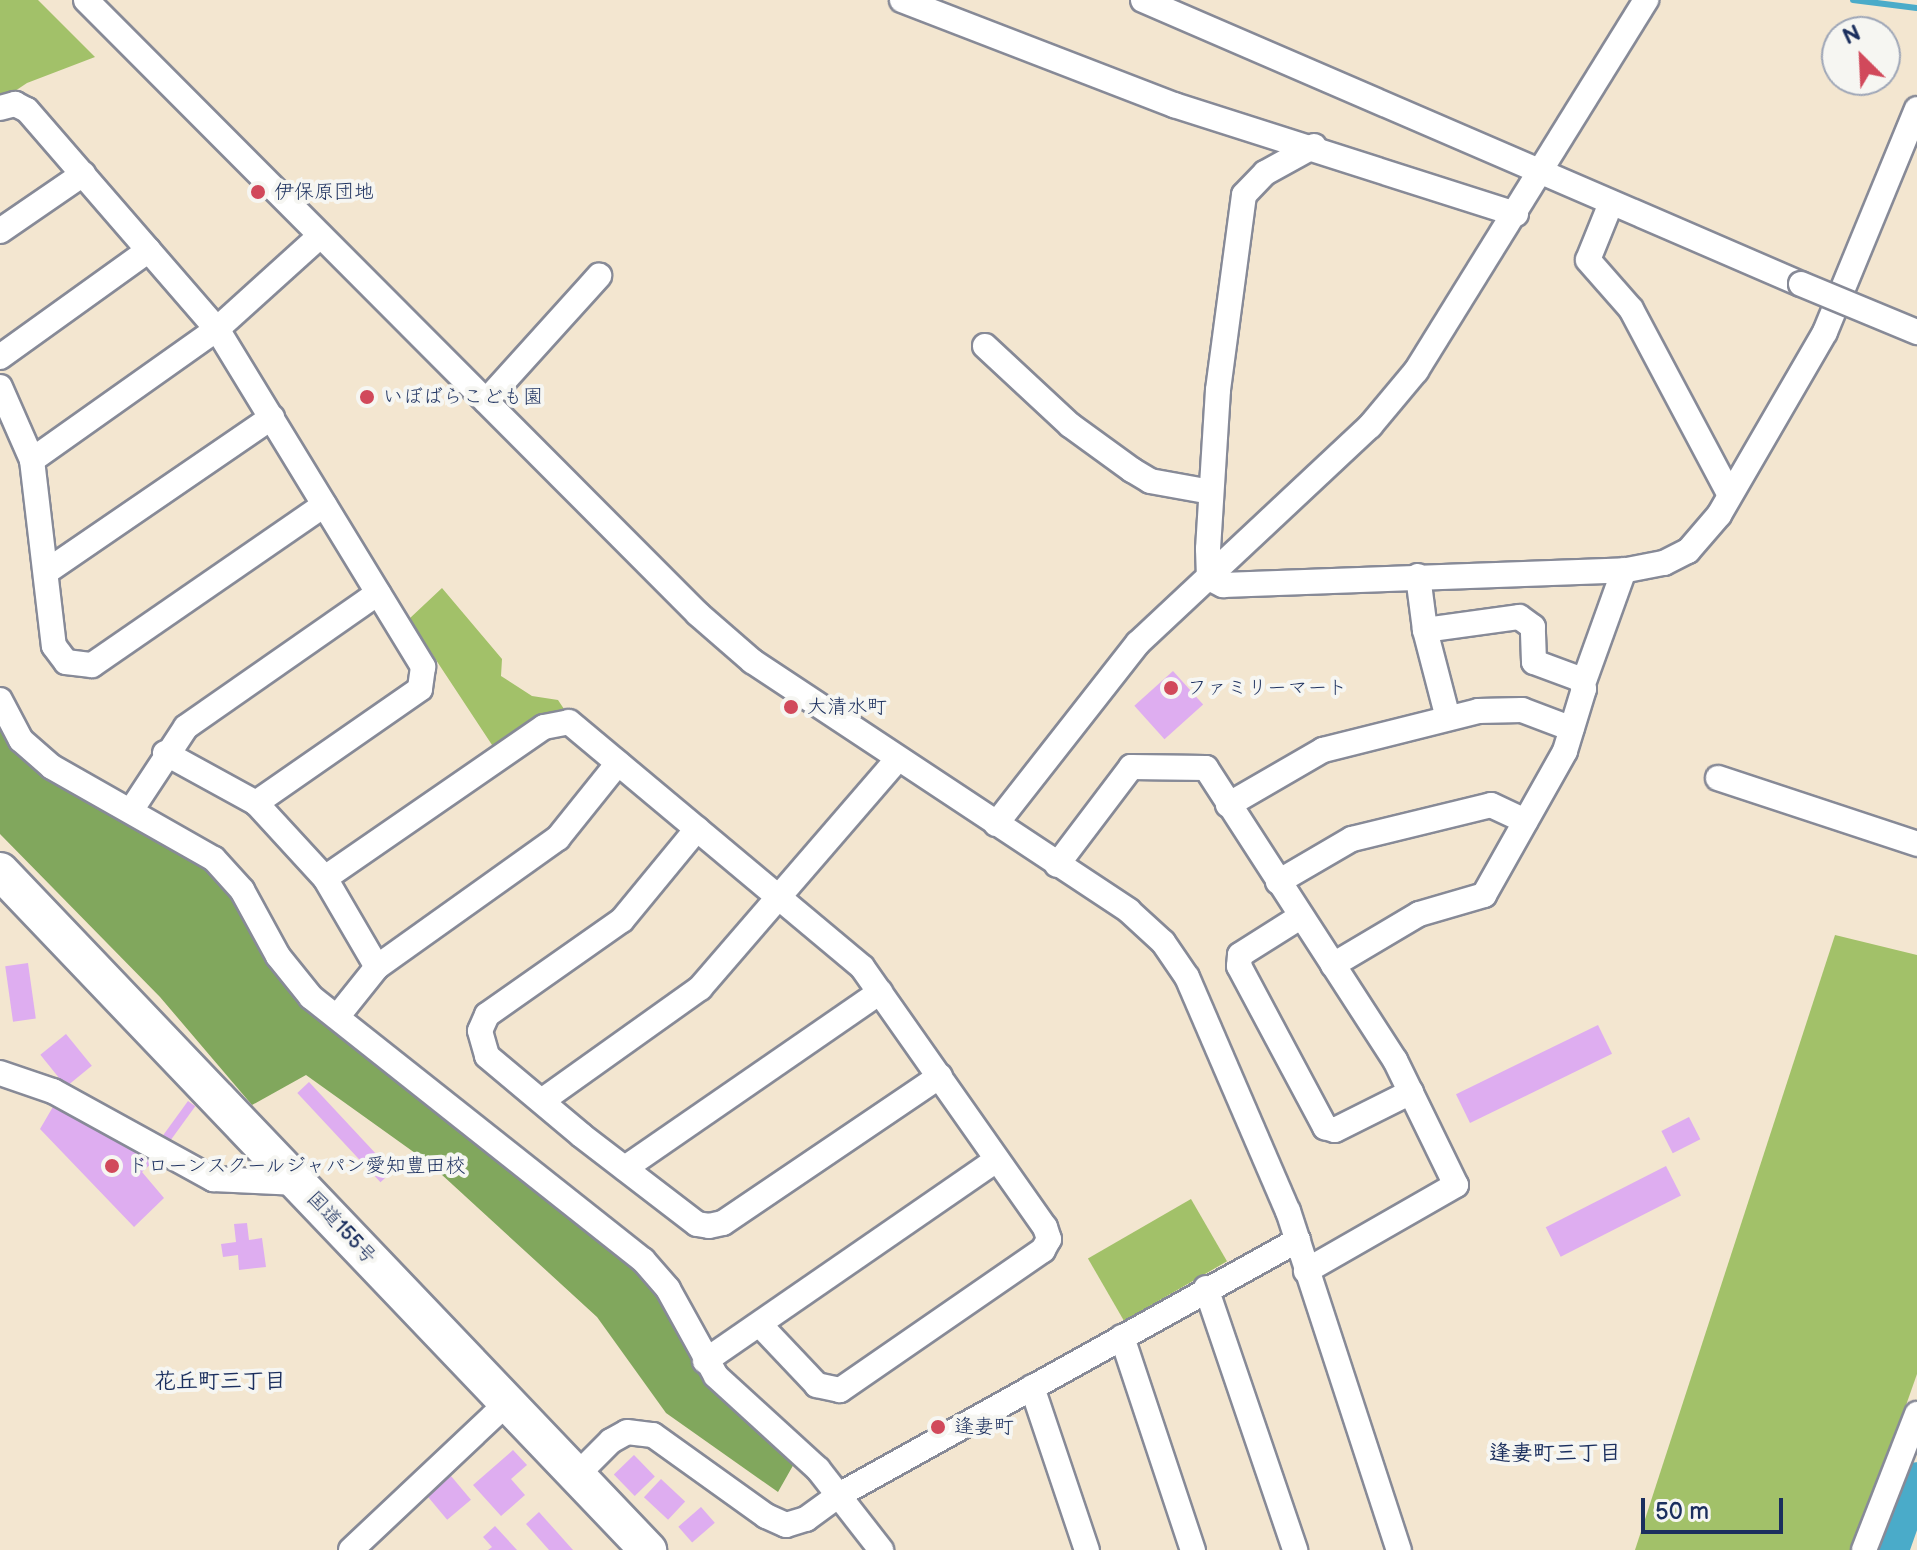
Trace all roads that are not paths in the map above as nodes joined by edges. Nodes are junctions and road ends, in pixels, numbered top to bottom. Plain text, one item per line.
1 (86, 0) edge
2 (902, 0) edge
3 (1143, 0) edge
4 (1646, 0) edge
5 (0, 108) edge
6 (1917, 109) edge
7 (1314, 146) junction
8 (83, 174) junction
9 (1539, 175) junction
10 (1611, 203) junction
11 (1516, 214) junction
12 (0, 231) edge
13 (320, 236) junction
14 (149, 250) junction
15 (599, 276) dead end
16 (217, 329) junction
17 (1917, 332) edge
18 (985, 346) dead end
19 (0, 357) edge
20 (0, 387) edge
21 (486, 401) junction
22 (272, 417) junction
23 (32, 460) junction
24 (1211, 492) junction
25 (1729, 493) junction
26 (324, 505) junction
27 (1624, 570) junction
28 (46, 572) junction
29 (1418, 576) junction
30 (1209, 578) junction
31 (378, 593) junction
32 (1425, 630) junction
33 (1583, 684) junction
34 (0, 700) edge
35 (1448, 718) junction
36 (1572, 729) junction
37 (165, 753) junction
38 (897, 760) junction
39 (618, 763) junction
40 (1718, 778) dead end
41 (256, 803) junction
42 (1228, 805) junction
43 (132, 809) junction
44 (1525, 821) junction
45 (996, 824) junction
46 (697, 829) junction
47 (1917, 844) edge
48 (1057, 865) junction
49 (0, 871) edge
50 (325, 878) junction
51 (1278, 882) junction
52 (777, 895) junction
53 (1300, 917) junction
54 (1333, 965) junction
55 (377, 967) junction
56 (880, 992) junction
57 (337, 1017) junction
58 (0, 1073) edge
59 (940, 1076) junction
60 (1411, 1092) junction
61 (543, 1100) junction
62 (996, 1160) junction
63 (625, 1168) junction
64 (298, 1183) junction
65 (1298, 1240) junction
66 (1306, 1271) junction
67 (1206, 1288) junction
68 (760, 1325) junction
69 (1122, 1337) junction
70 (705, 1361) junction
71 (1032, 1387) junction
72 (507, 1403) junction
73 (1917, 1414) edge
74 (577, 1475) junction
75 (839, 1495) junction
76 (351, 1550) edge
77 (648, 1550) edge
78 (881, 1550) edge
79 (1087, 1550) edge
80 (1193, 1550) edge
81 (1295, 1550) edge
82 (1399, 1550) edge
83 (1864, 1550) edge

1 - 13 street
2 - 7 street
3 - 9 street
4 - 9 street
5 - 8 street
6 - 25 street
7 - 11 street
7 - 24 street
8 - 12 street
8 - 14 street
9 - 10 street
9 - 11 street
10 - 17 street, bridge
10 - 25 street
11 - 30 street
13 - 16 street
13 - 21 street
14 - 16 street
14 - 19 street
15 - 21 street
16 - 22 street
16 - 23 street
18 - 24 street
20 - 23 street
21 - 38 street
22 - 26 street
22 - 28 street
23 - 28 street
24 - 30 street
25 - 27 street
26 - 28 street
26 - 31 street
27 - 29 street
27 - 33 street
29 - 30 street
29 - 32 street
30 - 45 street
31 - 37 street
31 - 41 street
32 - 33 street
32 - 35 street
33 - 36 street
34 - 43 street
35 - 36 street
35 - 42 street
36 - 44 street
37 - 41 street
37 - 43 street
38 - 45 street
38 - 52 street
39 - 46 street
39 - 50 street
39 - 55 street
40 - 47 street
41 - 50 street
42 - 48 street
42 - 51 street
43 - 57 street
44 - 51 street
44 - 54 street
45 - 48 street
46 - 52 street
46 - 61 street
48 - 65 street
49 - 64 highway, 国道155号
50 - 55 street
51 - 53 street
52 - 56 street
52 - 61 street
53 - 54 street
53 - 60 street
54 - 60 street
55 - 57 street
56 - 59 street
56 - 63 street
57 - 70 street
58 - 64 street
59 - 62 street
59 - 63 street
60 - 66 street
61 - 63 street
62 - 68 street
62 - 68 street
64 - 72 highway, 国道155号
65 - 66 street
65 - 67 street
66 - 82 street
67 - 69 street
67 - 81 street
68 - 70 street
69 - 71 street
69 - 80 street
70 - 75 street
71 - 75 street
71 - 79 street
72 - 74 highway, 国道155号
72 - 76 street
73 - 83 street
74 - 75 street
74 - 77 highway, 国道155号
75 - 78 street

